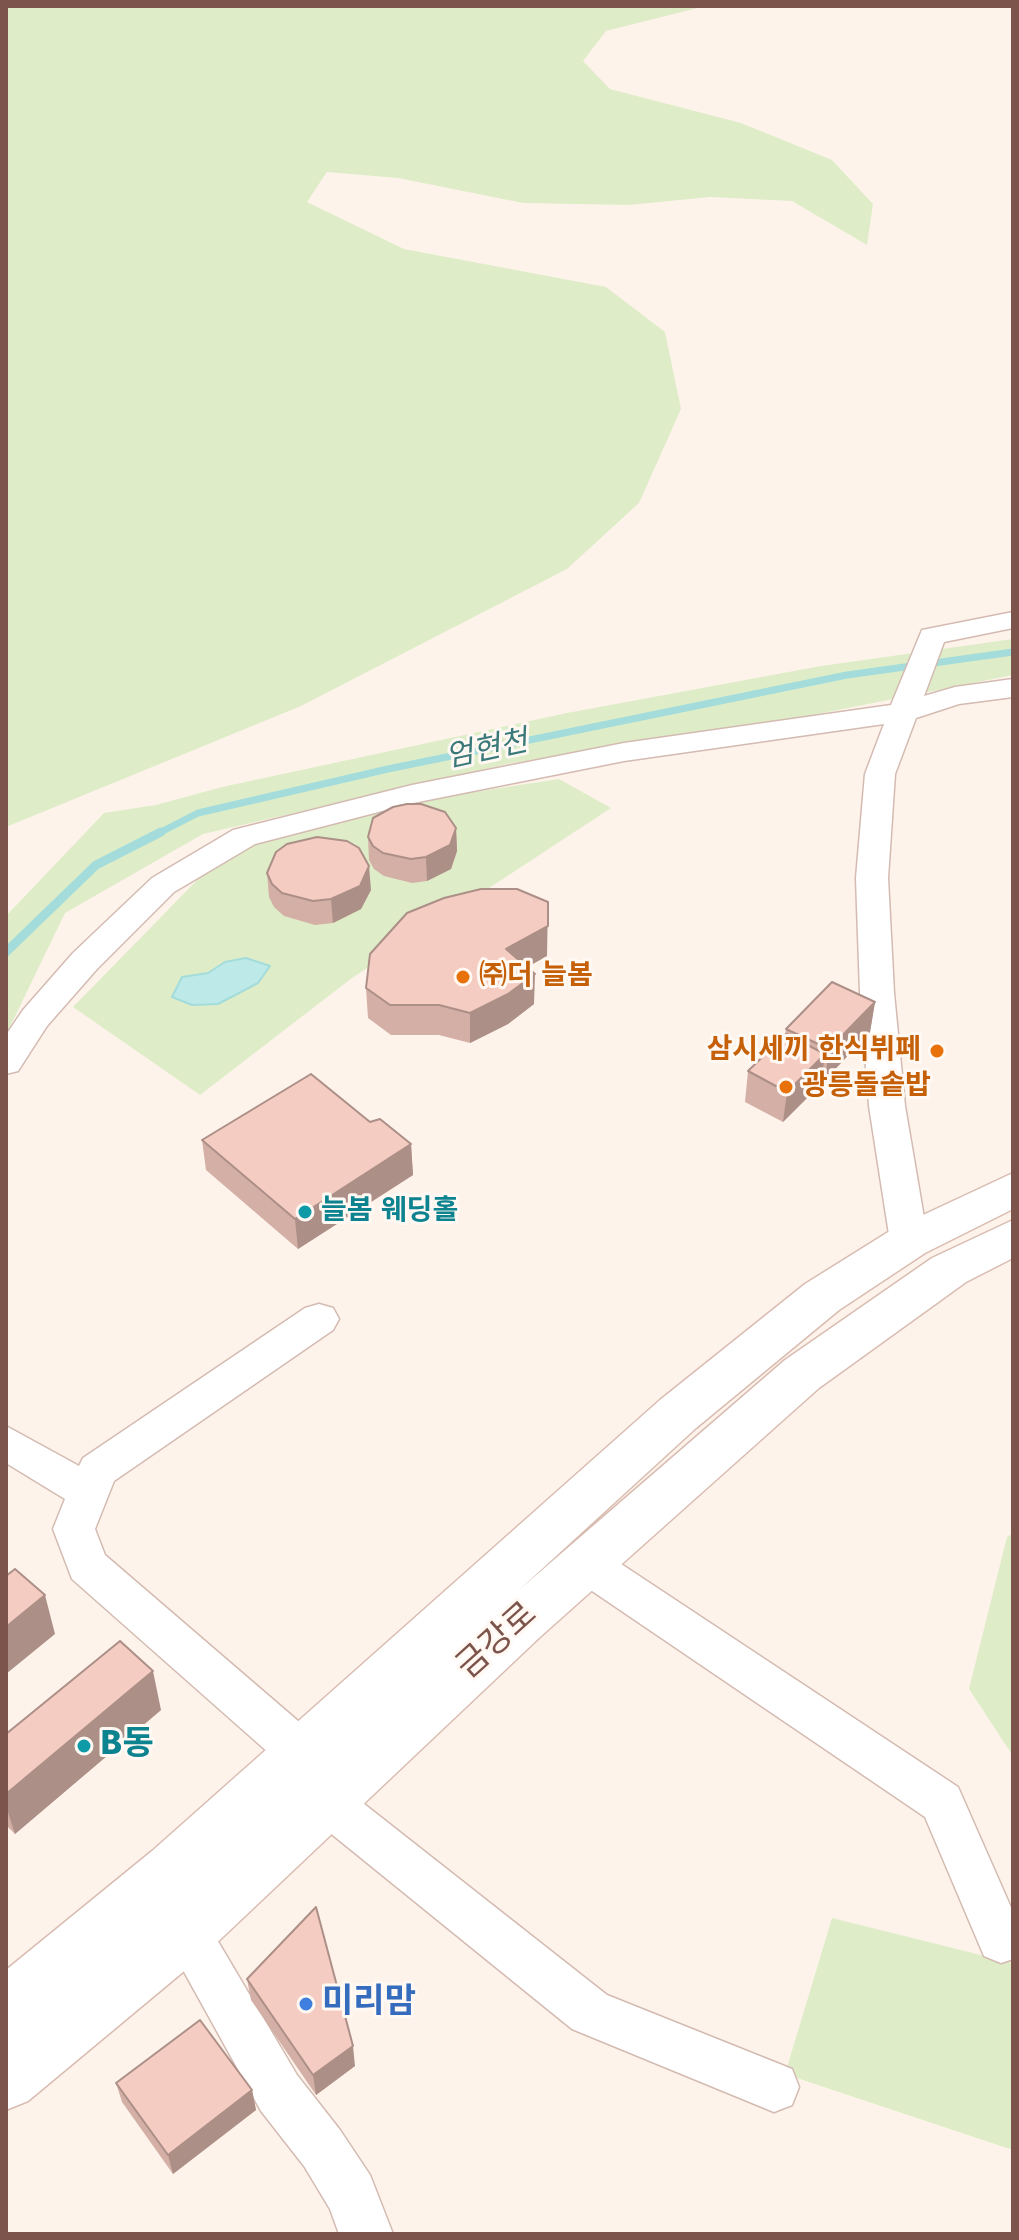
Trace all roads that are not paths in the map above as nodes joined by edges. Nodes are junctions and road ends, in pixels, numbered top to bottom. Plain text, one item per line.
1 (1013, 620) edge
2 (1013, 688) edge
3 (906, 712) junction
4 (6, 1062) edge
5 (1013, 1189) edge
6 (1013, 1237) edge
7 (909, 1241) junction
8 (319, 1319) dead end
9 (6, 1443) edge
10 (88, 1492) junction
11 (585, 1563) junction
12 (314, 1777) junction
13 (186, 1932) junction
14 (1001, 1940) dead end
15 (6, 2009) edge
16 (6, 2079) edge
17 (774, 2087) dead end
18 (366, 2234) edge

1 - 3 street
2 - 3 street
3 - 4 street
3 - 7 street
5 - 7 main road, 금강로
6 - 11 main road, 금강로
7 - 12 main road, 금강로
8 - 10 street
9 - 10 street
10 - 12 street
11 - 12 main road, 금강로
11 - 14 street
12 - 13 main road, 금강로
12 - 15 main road, 금강로
12 - 17 street
13 - 16 main road, 금강로
13 - 18 street

